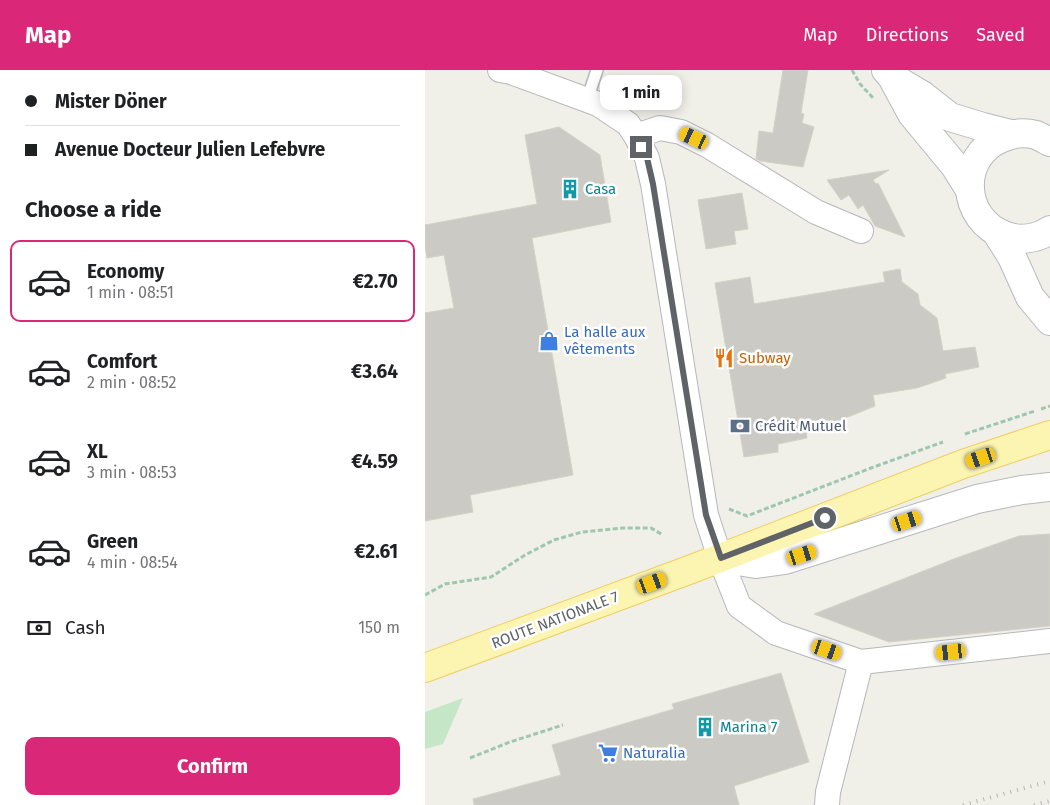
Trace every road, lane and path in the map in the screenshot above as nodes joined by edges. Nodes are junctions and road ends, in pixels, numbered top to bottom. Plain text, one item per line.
1 (500, 70) edge
2 (597, 70) edge
3 (889, 73) edge
4 (533, 75) edge
5 (587, 100) junction
6 (1011, 134) junction
7 (636, 136) junction
8 (1050, 142) edge
9 (969, 190) junction
10 (1050, 230) edge
11 (861, 231) dead end
12 (997, 232) junction
13 (1050, 321) edge
14 (1050, 406) edge
15 (962, 435) dead end
16 (1050, 435) edge
17 (944, 442) dead end
18 (1050, 487) edge
19 (706, 515) junction
20 (663, 535) dead end
21 (721, 558) junction
22 (425, 595) edge
23 (1050, 641) edge
24 (861, 662) junction
25 (430, 669) edge
26 (563, 725) dead end
27 (469, 758) dead end
28 (827, 805) edge

1 - 4 street
2 - 5 lane
3 - 6 main road
3 - 9 main road
4 - 5 street
5 - 7 street
6 - 8 main road
6 - 9 main road
7 - 11 street
7 - 19 street
9 - 12 main road
10 - 12 main road
12 - 13 main road
14 - 15 path
16 - 21 main road, ROUTE NATIONALE 7
17 - 19 path
18 - 21 main road
19 - 21 street
20 - 22 path
21 - 24 street
21 - 25 main road, ROUTE NATIONALE 7
23 - 24 street
24 - 28 street
26 - 27 path

